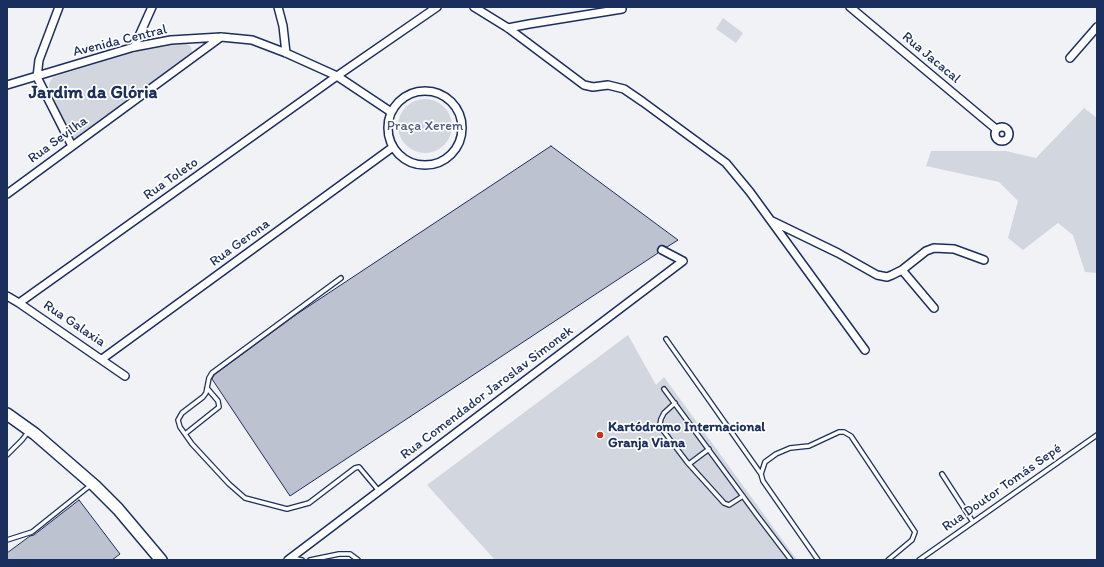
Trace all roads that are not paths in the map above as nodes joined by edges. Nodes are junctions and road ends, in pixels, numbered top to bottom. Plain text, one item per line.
1 (59, 7) edge
2 (152, 7) edge
3 (278, 7) edge
4 (437, 7) edge
5 (474, 7) edge
6 (850, 7) edge
7 (622, 9) dead end
8 (1097, 27) edge
9 (508, 28) junction
10 (221, 37) junction
11 (134, 48) junction
12 (286, 53) junction
13 (1070, 58) dead end
14 (337, 76) junction
15 (37, 77) junction
16 (7, 85) edge
17 (391, 112) junction
18 (996, 129) dead end
19 (72, 146) junction
20 (393, 147) junction
21 (7, 194) edge
22 (771, 220) junction
23 (662, 250) dead end
24 (984, 260) dead end
25 (902, 270) junction
26 (341, 278) dead end
27 (7, 296) edge
28 (19, 302) junction
29 (934, 308) dead end
30 (666, 339) dead end
31 (865, 350) dead end
32 (102, 359) junction
33 (125, 376) dead end
34 (207, 388) junction
35 (664, 389) dead end
36 (675, 403) junction
37 (7, 414) edge
38 (30, 430) junction
39 (185, 434) junction
40 (1097, 434) edge
41 (709, 449) junction
42 (7, 455) edge
43 (689, 464) junction
44 (761, 474) junction
45 (942, 474) dead end
46 (92, 484) junction
47 (380, 492) junction
48 (743, 496) junction
49 (973, 522) junction
50 (7, 540) edge
51 (157, 557) edge
52 (290, 559) edge
53 (302, 560) edge
54 (310, 560) edge
55 (358, 560) edge
56 (791, 560) edge
57 (818, 560) edge
58 (888, 560) edge
59 (919, 560) edge

1 - 15 street
2 - 11 street
3 - 12 street
4 - 14 street, Rua Toleto
5 - 9 street
6 - 18 street, Rua Jacacal
7 - 9 street
8 - 13 street
9 - 22 street
10 - 11 street, Avenida Central
10 - 12 street, Avenida Central
10 - 19 street, Rua Sevilha
11 - 15 street, Avenida Central
12 - 14 street, Avenida Central
14 - 17 street, Avenida Central
14 - 28 street, Rua Toleto
15 - 16 street, Avenida Central
15 - 19 street
17 - 20 street
17 - 20 street
19 - 21 street, Rua Sevilha
20 - 32 street, Rua Gerona
22 - 25 street
22 - 31 street
23 - 47 street, Rua Comendador Jaroslav Simonek
24 - 25 street
25 - 29 street
26 - 34 lane
27 - 28 street, Rua Galaxia
28 - 32 street, Rua Galaxia
30 - 44 lane
32 - 33 street, Rua Galaxia
34 - 39 lane
34 - 39 lane
35 - 36 lane
36 - 41 lane
36 - 43 lane
37 - 38 street
38 - 42 lane
38 - 46 street
39 - 47 lane
40 - 49 lane, Rua Doutor Tomás Sepé
41 - 43 lane
41 - 48 lane
43 - 48 lane
44 - 57 lane
44 - 58 lane
45 - 49 lane
46 - 50 lane
46 - 51 street
47 - 52 street, Rua Comendador Jaroslav Simonek
48 - 56 lane
49 - 59 lane, Rua Doutor Tomás Sepé
52 - 53 lane
54 - 55 lane

